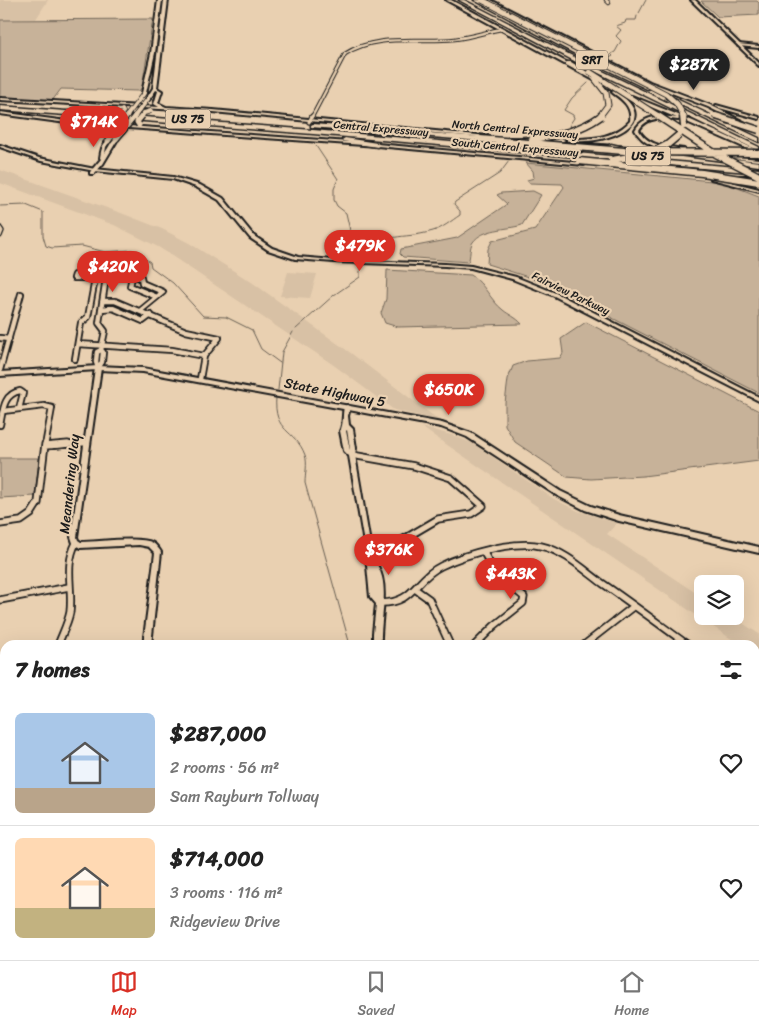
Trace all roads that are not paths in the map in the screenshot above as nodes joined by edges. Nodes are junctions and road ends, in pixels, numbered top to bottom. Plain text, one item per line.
1 (160, 0) edge
2 (166, 0) edge
3 (448, 0) edge
4 (453, 0) edge
5 (461, 0) edge
6 (476, 0) edge
7 (483, 0) edge
8 (488, 0) edge
9 (606, 0) edge
10 (693, 0) edge
11 (698, 0) edge
12 (609, 3) dead end
13 (164, 16) junction
14 (157, 17) junction
15 (480, 17) junction
16 (522, 24) junction
17 (509, 25) junction
18 (501, 28) junction
19 (742, 46) junction
20 (759, 48) edge
21 (759, 60) edge
22 (759, 65) edge
23 (150, 68) junction
24 (158, 68) junction
25 (588, 73) junction
26 (639, 77) junction
27 (603, 85) junction
28 (651, 88) junction
29 (154, 90) junction
30 (0, 99) edge
31 (9, 100) junction
32 (1, 108) edge
33 (167, 108) junction
34 (122, 110) junction
35 (130, 110) junction
36 (139, 110) junction
37 (151, 111) junction
38 (23, 116) junction
39 (259, 116) junction
40 (759, 118) edge
41 (233, 122) junction
42 (309, 122) junction
43 (691, 122) junction
44 (110, 123) junction
45 (121, 124) junction
46 (128, 124) junction
47 (139, 125) junction
48 (226, 125) junction
49 (759, 131) edge
50 (349, 135) junction
51 (255, 136) junction
52 (511, 138) junction
53 (480, 139) junction
54 (759, 140) edge
55 (110, 143) junction
56 (377, 145) junction
57 (0, 146) edge
58 (611, 146) junction
59 (759, 149) edge
60 (691, 152) junction
61 (759, 153) edge
62 (580, 162) junction
63 (664, 162) junction
64 (759, 163) edge
65 (759, 171) edge
66 (93, 172) junction
67 (693, 174) junction
68 (759, 177) edge
69 (759, 182) edge
70 (759, 190) edge
71 (0, 228) edge
72 (0, 236) edge
73 (121, 261) dead end
74 (107, 275) junction
75 (21, 294) dead end
76 (157, 297) junction
77 (102, 300) junction
78 (101, 309) junction
79 (140, 311) junction
80 (151, 315) junction
81 (0, 338) edge
82 (9, 339) junction
83 (78, 344) junction
84 (101, 348) junction
85 (204, 356) junction
86 (75, 359) dead end
87 (98, 368) junction
88 (0, 372) edge
89 (200, 379) junction
90 (759, 399) edge
91 (347, 407) junction
92 (19, 409) junction
93 (4, 410) junction
94 (0, 425) edge
95 (86, 443) junction
96 (45, 446) junction
97 (352, 455) junction
98 (0, 524) edge
99 (76, 543) junction
100 (759, 550) edge
101 (484, 553) junction
102 (370, 555) junction
103 (69, 588) junction
104 (415, 589) junction
105 (0, 600) edge
106 (379, 603) junction
107 (634, 606) junction
108 (60, 640) edge
109 (148, 640) edge
110 (377, 640) edge
111 (448, 640) edge
112 (480, 640) edge
113 (591, 640) edge
114 (681, 640) edge

1 - 14 main road
2 - 13 main road
3 - 15 main road
4 - 15 highway
5 - 17 highway, SRT
6 - 16 highway, SRT
7 - 16 highway
7 - 62 highway, bridge
8 - 26 main road
9 - 12 street
10 - 19 main road
11 - 19 main road
13 - 14 main road
13 - 24 main road
14 - 23 main road
15 - 18 main road
16 - 28 highway, SRT
17 - 25 highway
17 - 59 highway, SRT
18 - 27 main road
18 - 42 street
19 - 20 street
19 - 21 main road
19 - 22 main road
23 - 24 main road
23 - 35 main road, bridge
24 - 29 main road
25 - 53 highway, bridge
25 - 68 highway, bridge
26 - 40 main road
26 - 49 main road
27 - 43 main road
27 - 52 main road
28 - 49 highway, bridge
28 - 54 highway, SRT
29 - 33 main road
29 - 36 main road, bridge
30 - 31 main road, North Central Expressway
31 - 33 main road, North Central Expressway
31 - 34 main road
32 - 38 main road, South Central Expressway
32 - 41 highway, Central Expressway / US 75
32 - 48 highway, Central Expressway / US 75
33 - 39 main road, North Central Expressway
34 - 35 main road, bridge
34 - 44 main road, bridge
35 - 36 main road, bridge
35 - 45 main road, bridge
36 - 37 main road, bridge
36 - 46 main road, bridge
37 - 39 main road
37 - 47 main road, bridge
38 - 44 main road
38 - 51 main road, South Central Expressway
39 - 42 main road, North Central Expressway
41 - 53 highway
41 - 64 highway, Central Expressway / US 75
42 - 52 main road, North Central Expressway
43 - 60 main road
43 - 61 main road
44 - 45 main road, bridge
45 - 46 main road, bridge
45 - 55 main road, bridge
46 - 47 main road, bridge
46 - 55 main road, bridge
47 - 51 main road
48 - 50 highway, Central Expressway / US 75
48 - 56 highway
50 - 62 highway
50 - 63 highway, Central Expressway / US 75
51 - 56 main road, South Central Expressway
52 - 58 main road, North Central Expressway
53 - 61 highway, bridge
55 - 66 main road
56 - 62 main road, South Central Expressway
57 - 66 street, Fairview Parkway
58 - 60 main road, North Central Expressway
58 - 64 highway
60 - 64 main road, North Central Expressway
62 - 63 highway
62 - 67 main road, South Central Expressway
62 - 69 highway, bridge
63 - 65 highway, Central Expressway / US 75
66 - 90 street, Fairview Parkway
67 - 68 main road, South Central Expressway
67 - 70 main road
71 - 72 street
73 - 74 street
74 - 77 street
74 - 83 street
75 - 82 street
76 - 76 street
76 - 79 street
77 - 78 street
77 - 79 street
78 - 80 street
78 - 84 street
79 - 80 street
80 - 85 street
81 - 82 street
82 - 88 street
83 - 84 street
83 - 86 street
84 - 85 street
84 - 87 street
85 - 89 street
87 - 88 main road, State Highway 5
87 - 89 main road, State Highway 5
87 - 95 street, Meandering Way
89 - 91 main road, State Highway 5
91 - 97 street
91 - 100 main road, State Highway 5
92 - 93 street
92 - 93 street
92 - 96 street
93 - 94 street
95 - 96 street
95 - 99 street, Meandering Way
96 - 98 street
97 - 102 street
97 - 102 street
99 - 103 street
99 - 109 street, Meandering Way
101 - 104 street
101 - 107 street
101 - 112 street
102 - 106 street
103 - 105 street
103 - 108 street
104 - 106 street
104 - 111 street
106 - 110 street
107 - 113 street
107 - 114 street

